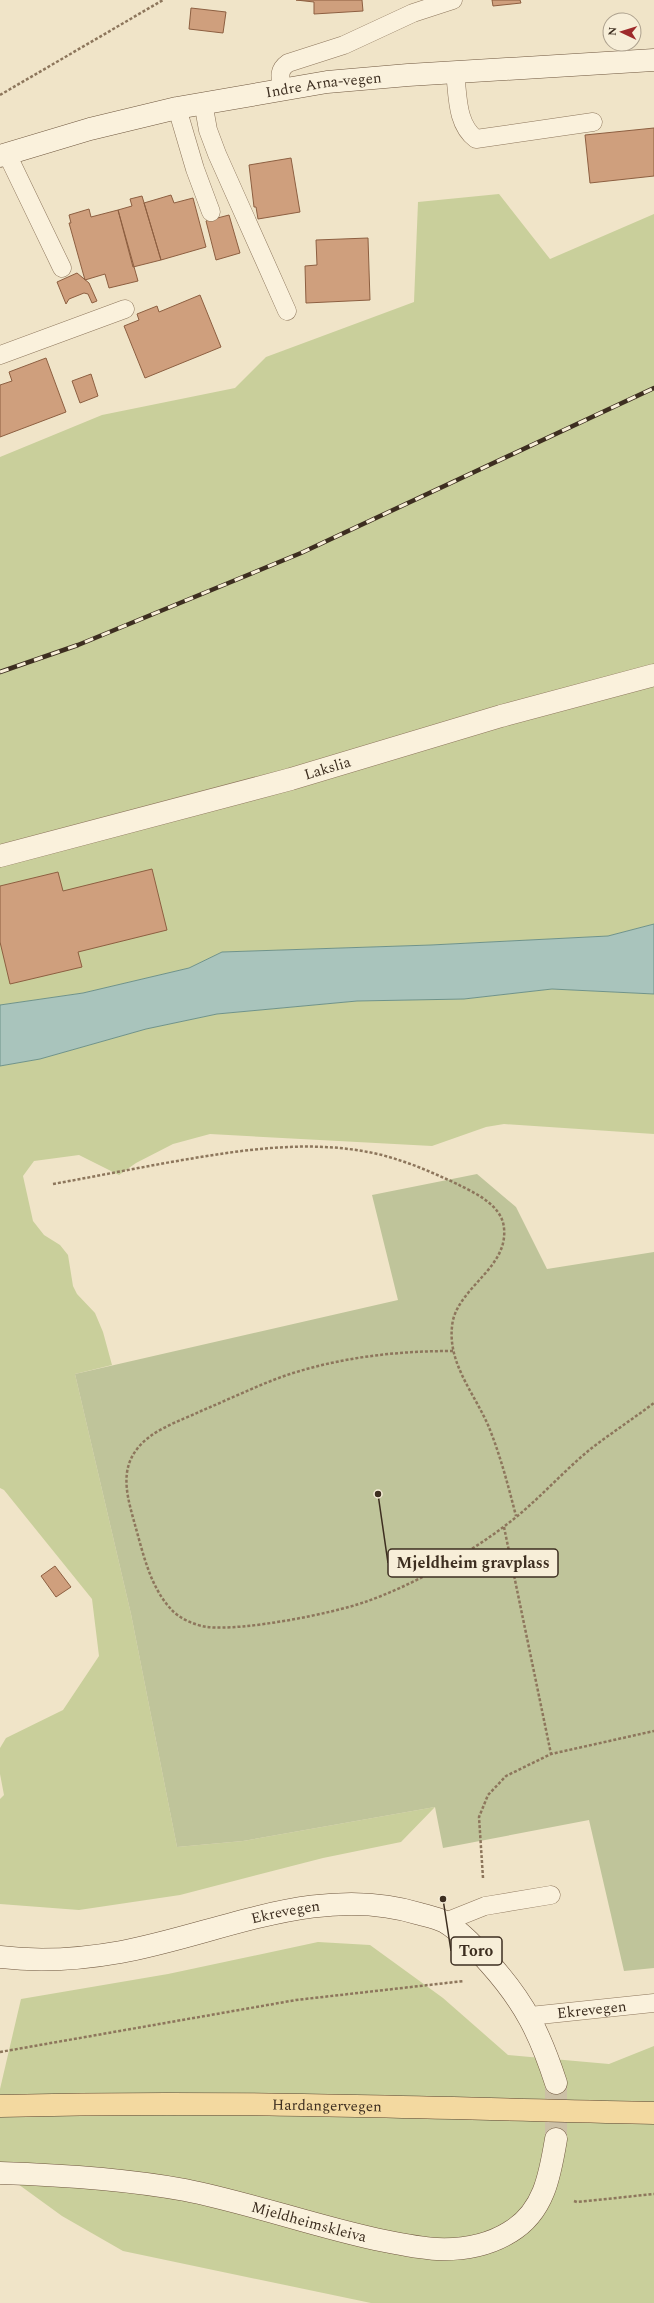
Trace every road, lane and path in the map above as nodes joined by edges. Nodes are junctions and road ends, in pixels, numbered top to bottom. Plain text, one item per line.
1 (163, 0) edge
2 (454, 0) edge
3 (654, 60) edge
4 (455, 72) junction
5 (282, 89) junction
6 (0, 95) edge
7 (202, 102) junction
8 (177, 108) junction
9 (593, 122) dead end
10 (4, 155) edge
11 (211, 212) dead end
12 (62, 268) dead end
13 (125, 309) dead end
14 (287, 311) dead end
15 (0, 355) edge
16 (654, 676) edge
17 (0, 856) edge
18 (53, 1184) dead end
19 (453, 1350) junction
20 (654, 1403) edge
21 (516, 1516) junction
22 (504, 1526) junction
23 (654, 1731) edge
24 (552, 1754) junction
25 (551, 1895) dead end
26 (484, 1906) junction
27 (445, 1922) junction
28 (0, 1957) edge
29 (499, 1974) junction
30 (654, 2003) edge
31 (530, 2016) junction
32 (0, 2052) edge
33 (556, 2083) tunnel mouth
34 (0, 2106) edge
35 (654, 2114) edge
36 (556, 2139) tunnel mouth
37 (0, 2173) edge
38 (546, 2189) junction
39 (654, 2194) edge

1 - 6 path
2 - 5 lane
3 - 4 main road, Indre Arna-vegen
4 - 5 main road, Indre Arna-vegen
4 - 9 lane
5 - 7 main road, Indre Arna-vegen
7 - 8 main road, Indre Arna-vegen
7 - 14 lane
8 - 10 main road, Indre Arna-vegen
8 - 11 lane
10 - 12 lane
13 - 15 lane
16 - 17 main road, Lakslia
18 - 19 path
19 - 21 path
19 - 22 path
20 - 21 path
21 - 22 path
22 - 24 path
23 - 24 path
24 - 26 path
25 - 26 lane
26 - 27 lane
27 - 28 main road, Ekrevegen
27 - 29 main road, Ekrevegen
29 - 31 main road, Ekrevegen
29 - 32 path
30 - 31 lane, Ekrevegen
31 - 33 main road, Ekrevegen
34 - 35 main road, Hardangervegen
36 - 38 main road, Mjeldheimskleiva
37 - 38 main road, Mjeldheimskleiva
38 - 39 path

